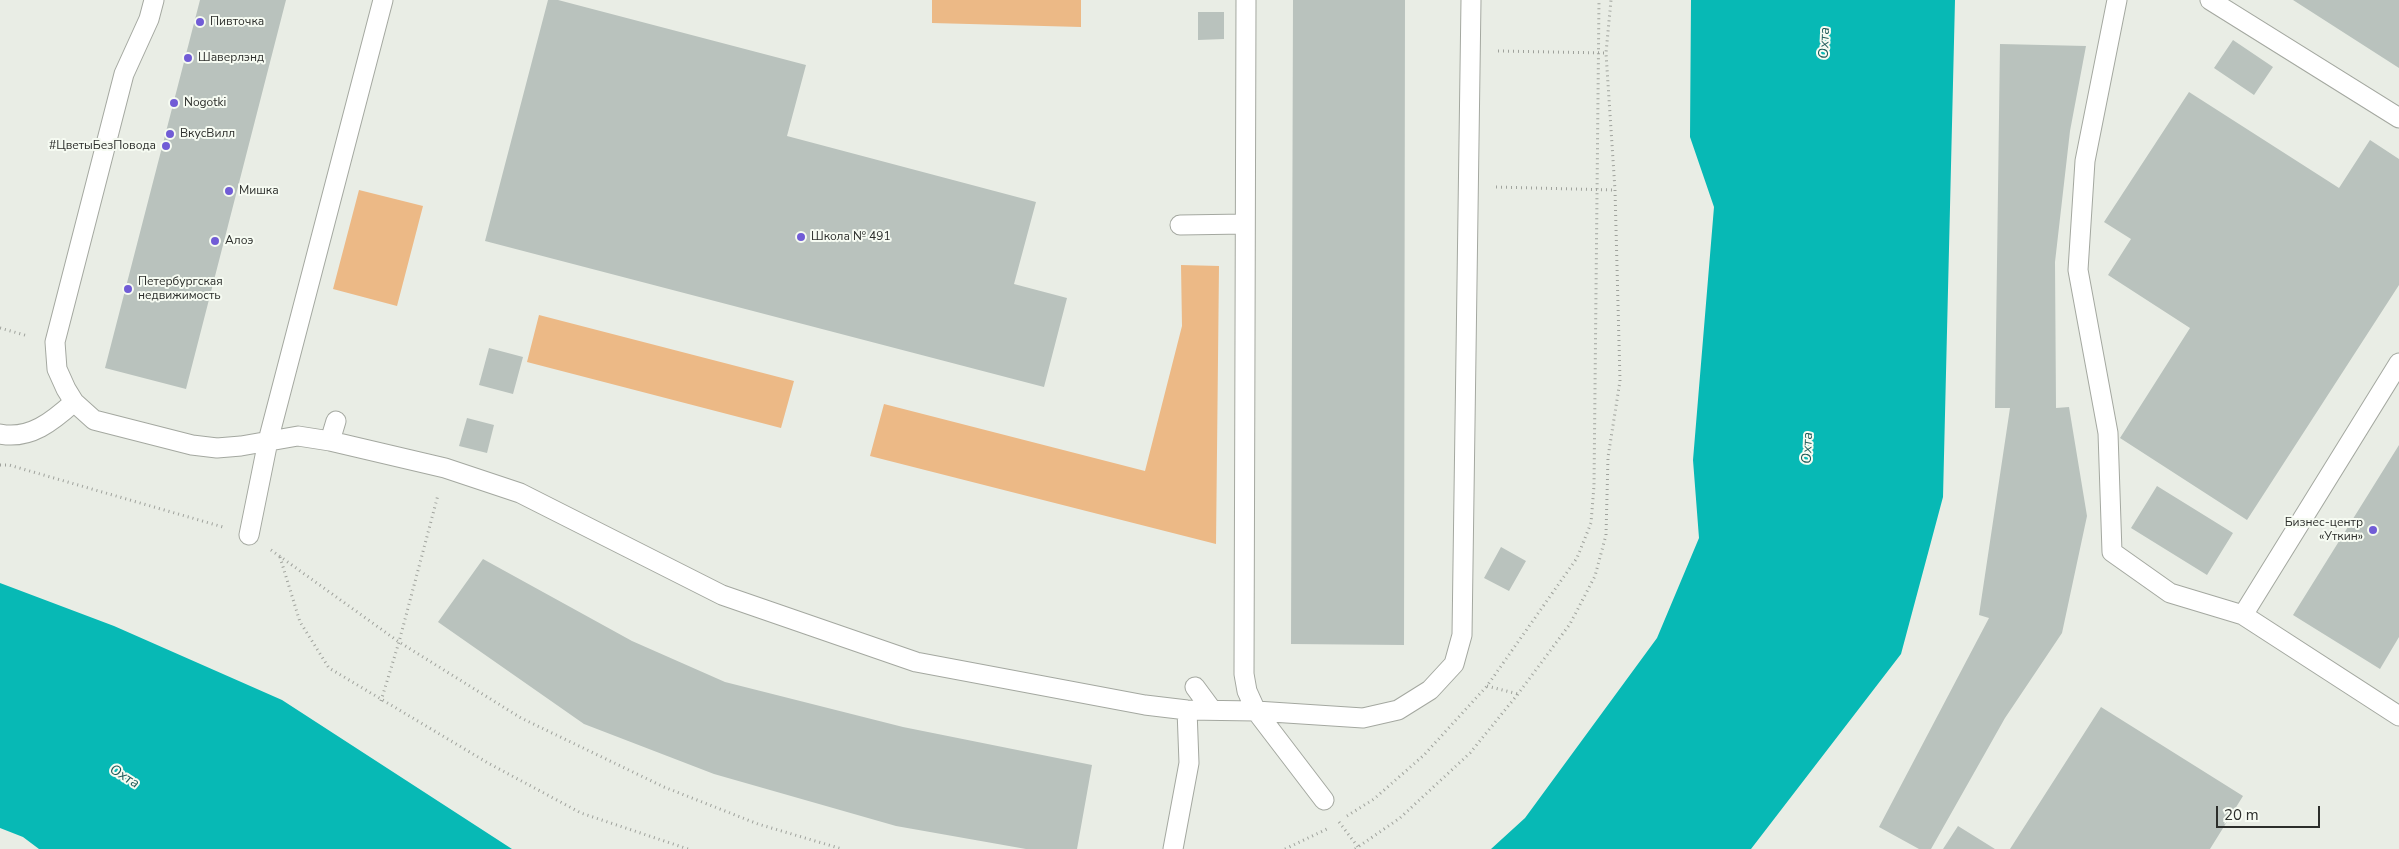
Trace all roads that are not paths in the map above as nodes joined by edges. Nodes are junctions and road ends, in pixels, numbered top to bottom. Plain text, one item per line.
1 (154, 0) edge
2 (383, 0) edge
3 (1246, 0) edge
4 (1471, 0) edge
5 (2117, 0) edge
6 (2210, 0) edge
7 (2399, 118) edge
8 (1245, 224) junction
9 (1180, 225) dead end
10 (2399, 363) edge
11 (74, 402) junction
12 (336, 421) dead end
13 (0, 434) edge
14 (268, 441) junction
15 (330, 441) junction
16 (249, 534) road end
17 (2243, 615) junction
18 (1195, 687) dead end
19 (1187, 710) junction
20 (1212, 710) junction
21 (1256, 711) junction
22 (2399, 716) edge
23 (1324, 800) dead end
24 (1173, 849) edge

1 - 11 lane
2 - 14 lane
3 - 8 lane
4 - 21 lane
5 - 17 lane
6 - 7 lane
8 - 9 lane
8 - 21 lane
10 - 17 lane
11 - 13 lane
11 - 14 lane
12 - 15 lane
14 - 15 lane
14 - 16 lane
15 - 19 lane
17 - 22 lane
18 - 20 lane
19 - 20 lane
19 - 24 lane
20 - 21 lane
21 - 23 lane

